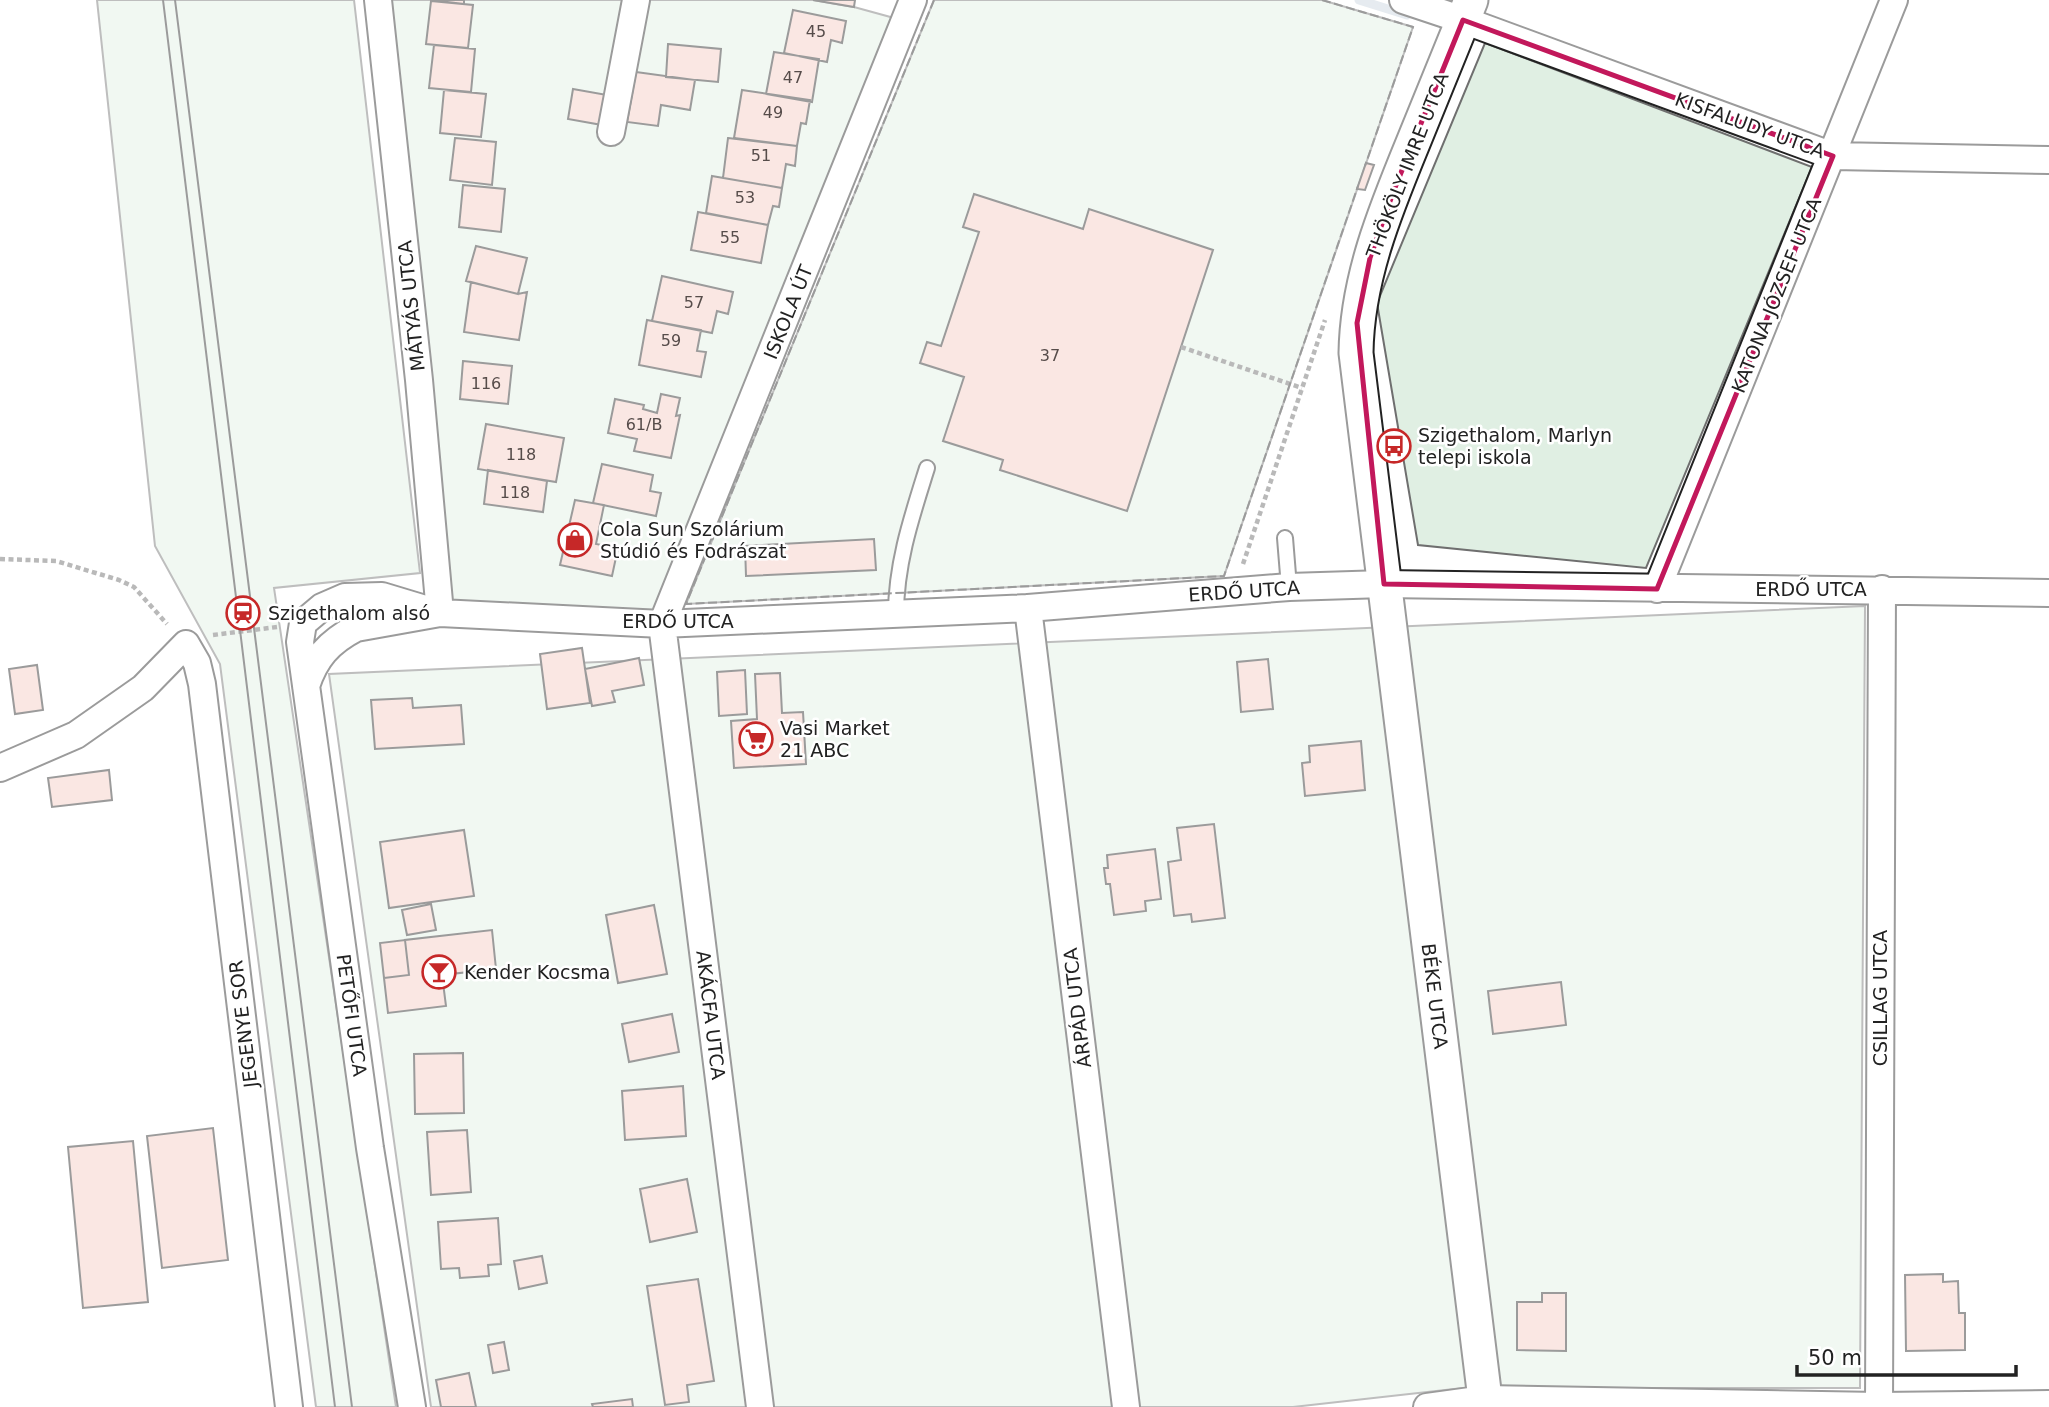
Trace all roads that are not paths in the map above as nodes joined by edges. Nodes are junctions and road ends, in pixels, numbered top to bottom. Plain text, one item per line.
1 (378, 0) edge
2 (636, 0) edge
3 (914, 0) edge
4 (1403, 0) edge
5 (1894, 0) edge
6 (1467, 10) edge
7 (611, 132) dead end
8 (1833, 156) junction
9 (2049, 160) edge
10 (928, 468) dead end
11 (1284, 538) dead end
12 (1384, 584) junction
13 (1289, 587) junction
14 (1657, 589) junction
15 (1882, 590) junction
16 (2049, 593) edge
17 (1028, 608) junction
18 (440, 613) junction
19 (896, 614) junction
20 (662, 624) junction
21 (301, 632) joint
22 (306, 686) junction
23 (0, 768) edge
24 (1485, 1403) edge
25 (2049, 1404) edge
26 (1879, 1406) edge
27 (289, 1407) edge
28 (412, 1407) edge
29 (760, 1407) edge
30 (1126, 1407) edge
31 (1427, 1407) edge

1 - 18 street, MÁTYÁS UTCA
2 - 7 street
3 - 20 street, ISKOLA ÚT
4 - 6 street, KISFALUDY UTCA
5 - 8 street, KATONA JÓZSEF UTCA
6 - 8 street, KISFALUDY UTCA
6 - 12 street, THÖKÖLY IMRE UTCA
8 - 9 street, KISFALUDY UTCA
8 - 14 street, KATONA JÓZSEF UTCA
10 - 19 lane
11 - 13 lane
12 - 13 street, ERDŐ UTCA
12 - 14 street, ERDŐ UTCA
12 - 24 street, BÉKE UTCA
13 - 17 street, ERDŐ UTCA
14 - 15 street, ERDŐ UTCA
15 - 16 street, ERDŐ UTCA
15 - 26 street, CSILLAG UTCA
17 - 19 street, ERDŐ UTCA
17 - 30 street, ÁRPÁD UTCA
18 - 20 street, ERDŐ UTCA
18 - 21 street, ERDŐ UTCA
18 - 22 street, ERDŐ UTCA
19 - 20 street, ERDŐ UTCA
20 - 29 street, AKÁCFA UTCA
21 - 22 street, PETŐFI UTCA
22 - 28 street, PETŐFI UTCA
23 - 27 street, JEGENYE SOR
24 - 26 street
24 - 31 street
25 - 26 street

